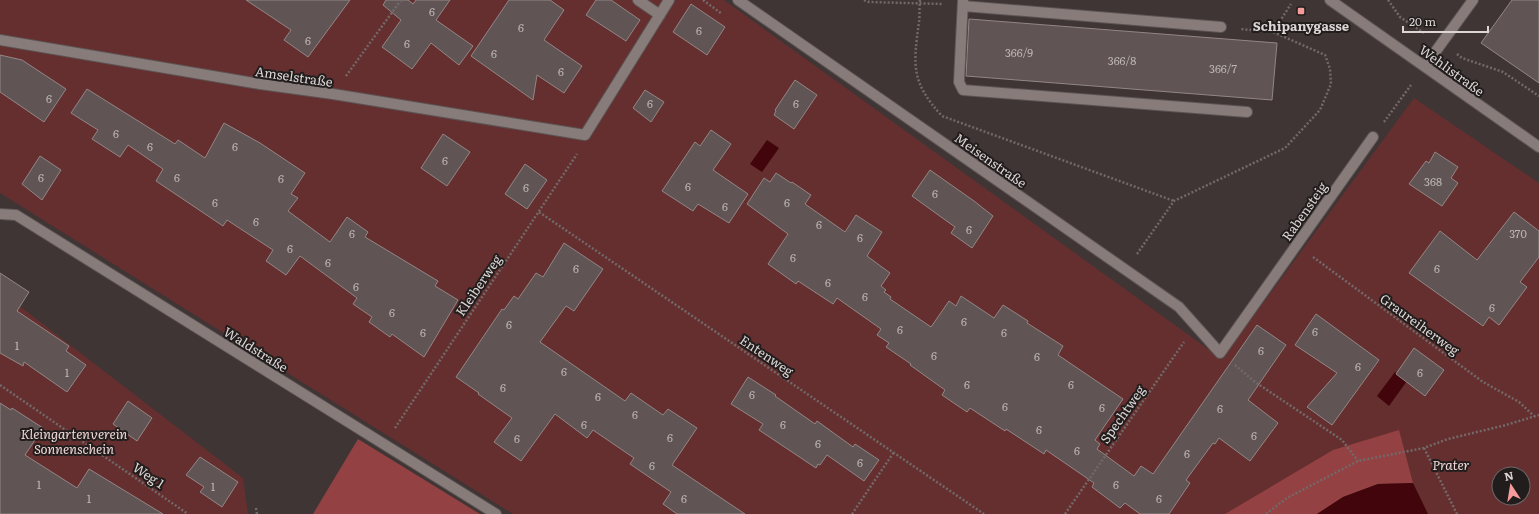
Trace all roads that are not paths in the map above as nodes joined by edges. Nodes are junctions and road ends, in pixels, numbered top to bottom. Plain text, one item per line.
1 (638, 0) edge
2 (669, 0) edge
3 (738, 0) edge
4 (1330, 0) edge
5 (1473, 0) edge
6 (963, 3) edge
7 (660, 15) junction
8 (1221, 27) dead end
9 (0, 40) edge
10 (1425, 66) junction
11 (1247, 112) dead end
12 (1373, 137) road end
13 (1539, 147) edge
14 (0, 214) edge
15 (1220, 353) joint
16 (496, 514) edge

1 - 7 street
2 - 7 street
3 - 15 street, Meisenstraße
4 - 10 street, Wehlistraße
5 - 10 street
6 - 8 street
6 - 11 street
7 - 9 street, Amselstraße
10 - 13 street, Wehlistraße
12 - 15 street, Rabensteig
14 - 16 street, Waldstraße

